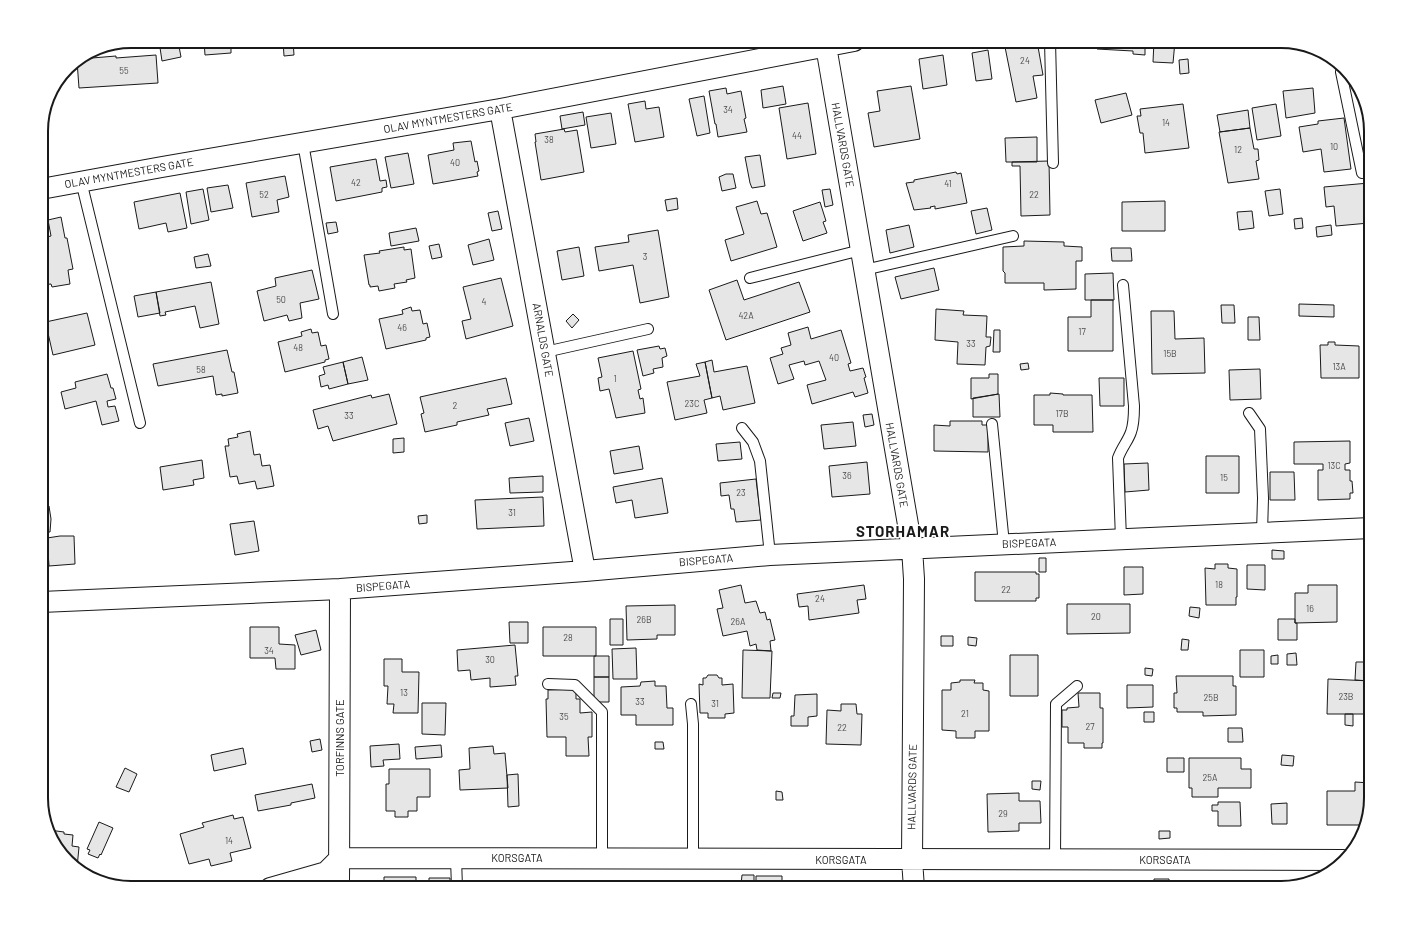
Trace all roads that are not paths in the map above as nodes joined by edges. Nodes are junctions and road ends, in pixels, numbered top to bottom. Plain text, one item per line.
1 (816, 48) edge
2 (826, 48) edge
3 (1050, 48) edge
4 (1342, 75) edge
5 (500, 109) junction
6 (303, 143) junction
7 (1052, 163) dead end
8 (1362, 173) dead end
9 (81, 181) junction
10 (48, 188) edge
11 (1013, 236) dead end
12 (861, 250) junction
13 (864, 270) junction
14 (750, 278) dead end
15 (1122, 285) dead end
16 (333, 314) dead end
17 (648, 329) dead end
18 (545, 352) junction
19 (1249, 413) dead end
20 (140, 423) dead end
21 (992, 424) dead end
22 (742, 428) dead end
23 (1364, 528) edge
24 (1262, 532) junction
25 (1121, 539) junction
26 (1004, 544) junction
27 (912, 548) junction
28 (770, 555) junction
29 (585, 571) junction
30 (340, 589) junction
31 (48, 602) edge
32 (548, 684) dead end
33 (1077, 686) dead end
34 (691, 704) dead end
35 (340, 858) junction
36 (456, 858) junction
37 (602, 859) junction
38 (693, 859) junction
39 (912, 860) junction
40 (1055, 860) junction
41 (1335, 861) edge
42 (294, 881) edge
43 (339, 881) edge
44 (457, 881) edge
45 (914, 881) edge

1 - 5 street, OLAV MYNTMESTERS GATE
2 - 12 street, HALLVARDS GATE
3 - 7 lane
4 - 8 lane
5 - 6 street, OLAV MYNTMESTERS GATE
5 - 18 street, ARNALDS GATE
6 - 9 street, OLAV MYNTMESTERS GATE
6 - 16 lane
9 - 10 street, OLAV MYNTMESTERS GATE
9 - 20 lane
11 - 13 lane
12 - 13 street, HALLVARDS GATE
12 - 14 lane
13 - 27 street, HALLVARDS GATE
15 - 25 lane
17 - 18 lane
18 - 29 street, ARNALDS GATE
19 - 24 lane
21 - 26 lane
22 - 28 lane
23 - 24 street, BISPEGATA
24 - 25 street, BISPEGATA
25 - 26 street, BISPEGATA
26 - 27 street, BISPEGATA
27 - 28 street, BISPEGATA
27 - 39 street, HALLVARDS GATE
28 - 29 street, BISPEGATA
29 - 30 street, BISPEGATA
30 - 31 street, BISPEGATA
30 - 35 street, TORFINNS GATE
32 - 37 lane
33 - 40 lane
34 - 38 lane
35 - 36 street, KORSGATA
35 - 42 street
35 - 43 street, TORFINNS GATE
36 - 37 street, KORSGATA
36 - 44 lane
37 - 38 street, KORSGATA
38 - 39 street, KORSGATA
39 - 40 street, KORSGATA
39 - 45 street, HALLVARDS GATE
40 - 41 street, KORSGATA

